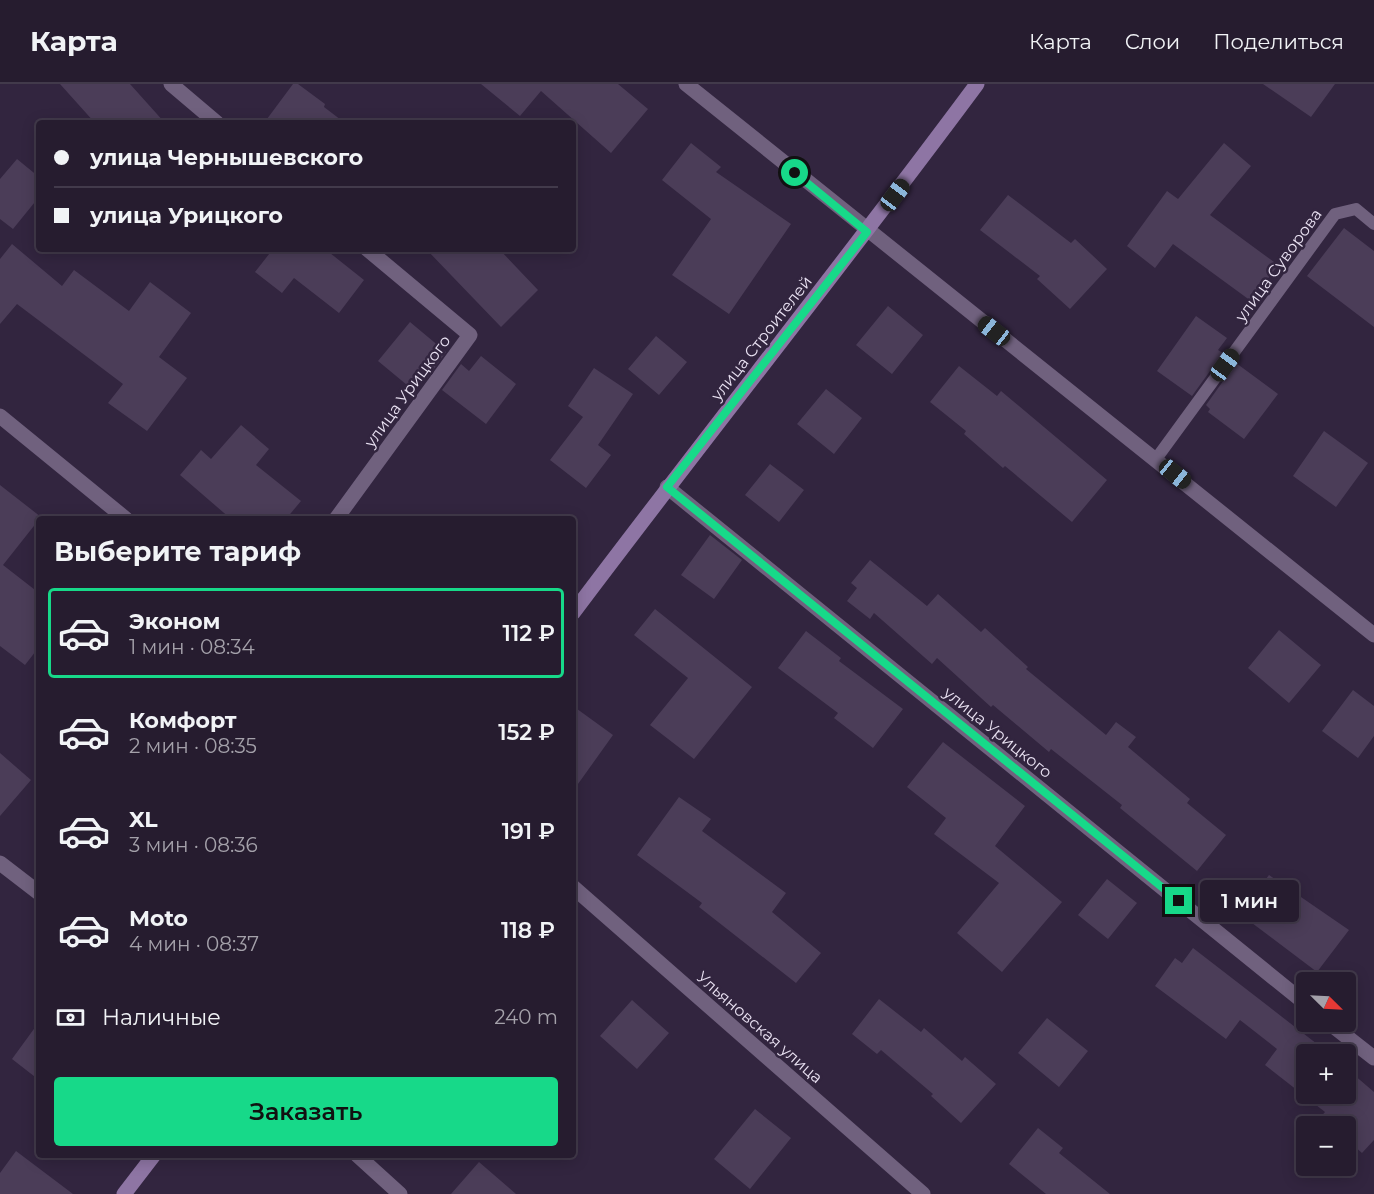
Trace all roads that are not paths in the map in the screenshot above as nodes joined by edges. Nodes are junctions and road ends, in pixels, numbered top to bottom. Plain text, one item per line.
1 (171, 84) edge
2 (686, 84) edge
3 (977, 84) edge
4 (213, 120) edge
5 (1374, 224) edge
6 (867, 232) junction
7 (371, 252) edge
8 (0, 417) edge
9 (1156, 459) junction
10 (667, 487) junction
11 (122, 516) edge
12 (338, 516) edge
13 (576, 609) edge
14 (1374, 635) edge
15 (0, 863) edge
16 (576, 890) edge
17 (36, 891) edge
18 (1296, 996) edge
19 (1341, 1032) edge
20 (1374, 1058) edge
21 (152, 1158) edge
22 (360, 1158) edge
23 (124, 1194) edge
24 (400, 1194) edge
25 (923, 1194) edge

1 - 4 street
2 - 6 street
3 - 6 street, улица Строителей
5 - 9 lane, улица Суворова
6 - 9 street
6 - 10 street, улица Строителей
7 - 12 street, улица Урицкого
8 - 11 street
9 - 14 street
10 - 13 street, улица Строителей
10 - 18 street, улица Урицкого
15 - 17 street
16 - 25 street, Ульяновская улица
19 - 20 street
21 - 23 street
22 - 24 street

